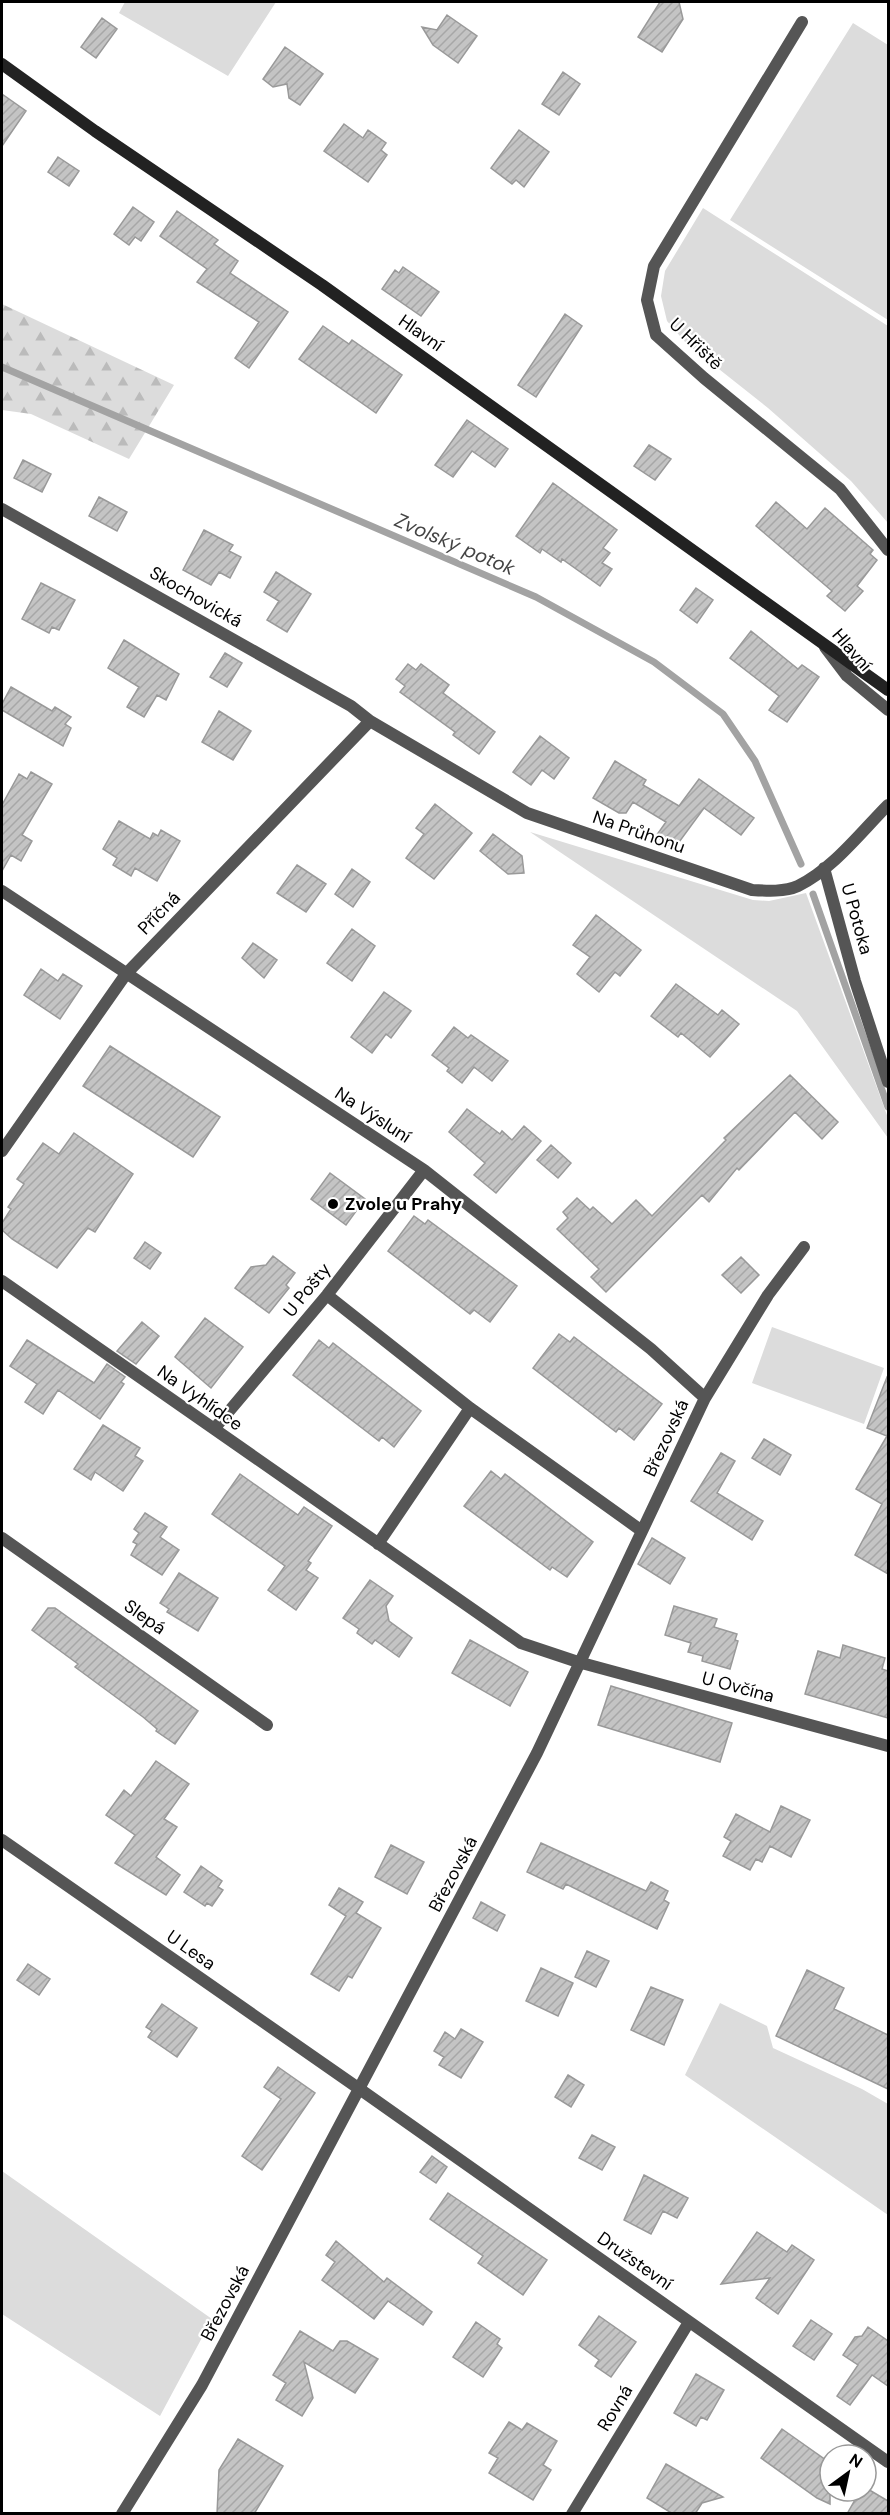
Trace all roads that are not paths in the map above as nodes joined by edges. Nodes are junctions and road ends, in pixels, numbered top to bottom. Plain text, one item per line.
1 (802, 22) dead end
2 (2, 64) edge
3 (2, 509) edge
4 (888, 550) edge
5 (817, 636) junction
6 (888, 690) edge
7 (888, 710) edge
8 (370, 721) junction
9 (888, 805) edge
10 (824, 868) junction
11 (2, 891) edge
12 (126, 974) junction
13 (888, 1082) edge
14 (2, 1151) edge
15 (424, 1170) junction
16 (804, 1247) dead end
17 (2, 1281) edge
18 (327, 1295) junction
19 (705, 1398) junction
20 (470, 1408) junction
21 (214, 1429) junction
22 (642, 1531) junction
23 (2, 1538) edge
24 (378, 1544) junction
25 (578, 1662) junction
26 (267, 1725) dead end
27 (888, 1746) edge
28 (2, 1840) edge
29 (361, 2090) junction
30 (689, 2322) junction
31 (888, 2462) edge
32 (122, 2514) edge
33 (572, 2514) edge

1 - 4 street, U Hřiště
2 - 5 street, Hlavní
3 - 8 street, Skochovická
5 - 6 street, Hlavní
5 - 7 street, Hlavní
8 - 10 street, Na Průhonu
8 - 12 street, Příčná
9 - 10 street, Na Průhonu
10 - 13 street, U Potoka
11 - 12 street, Na Výsluní
12 - 14 street, Příčná
12 - 15 street, Na Výsluní
15 - 18 street, U Pošty
15 - 19 street, Na Výsluní
16 - 19 street, Březovská
17 - 21 street, Na Vyhlídce
18 - 20 street
18 - 21 street, U Pošty
19 - 22 street, Březovská
20 - 22 street
20 - 24 street
21 - 24 street, Na Vyhlídce
22 - 25 street, Březovská
23 - 26 street, Slepá
24 - 25 street, Na Vyhlídce
25 - 27 street, U Ovčína
25 - 29 street, Březovská
28 - 29 street, U Lesa
29 - 30 street, Družstevní
29 - 32 street, Březovská
30 - 31 street, Družstevní
30 - 33 street, Rovná

